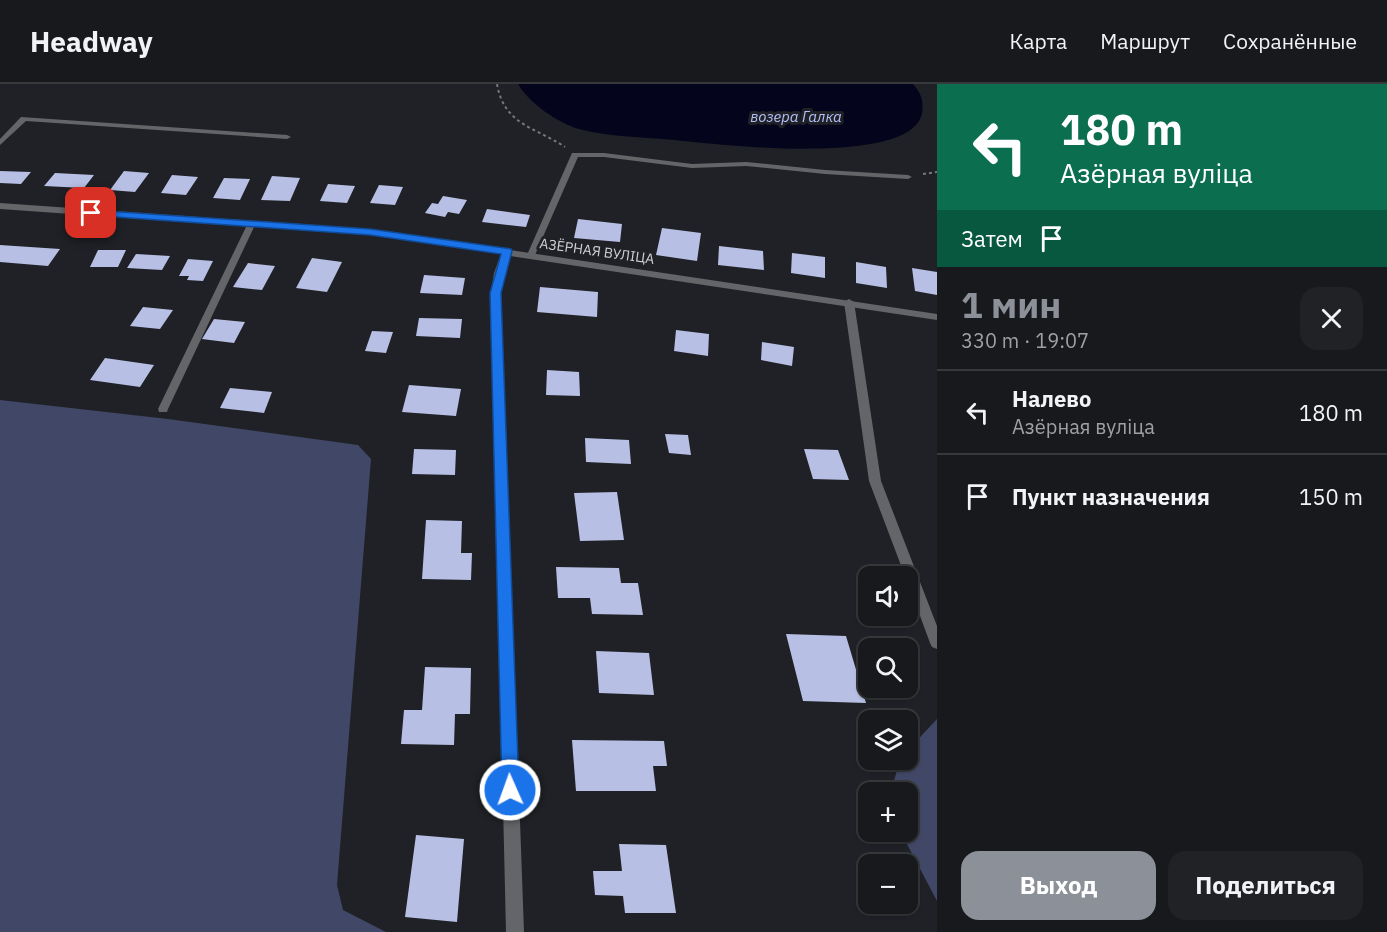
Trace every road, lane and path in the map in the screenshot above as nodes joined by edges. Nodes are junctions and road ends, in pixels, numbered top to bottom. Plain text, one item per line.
1 (497, 84) edge
2 (287, 137) dead end
3 (0, 143) edge
4 (575, 155) junction
5 (908, 177) dead end
6 (0, 206) edge
7 (251, 225) junction
8 (507, 251) junction
9 (531, 255) junction
10 (849, 302) junction
11 (937, 317) edge
12 (163, 409) dead end
13 (937, 644) edge
14 (514, 932) edge

1 - 4 path
2 - 3 street
4 - 5 street
4 - 9 street
6 - 7 street, АЗЁРНАЯ ВУЛІЦА
7 - 8 street, АЗЁРНАЯ ВУЛІЦА
7 - 12 street
8 - 9 street, АЗЁРНАЯ ВУЛІЦА
8 - 14 street
9 - 10 street, АЗЁРНАЯ ВУЛІЦА
10 - 11 street, АЗЁРНАЯ ВУЛІЦА
10 - 13 street

